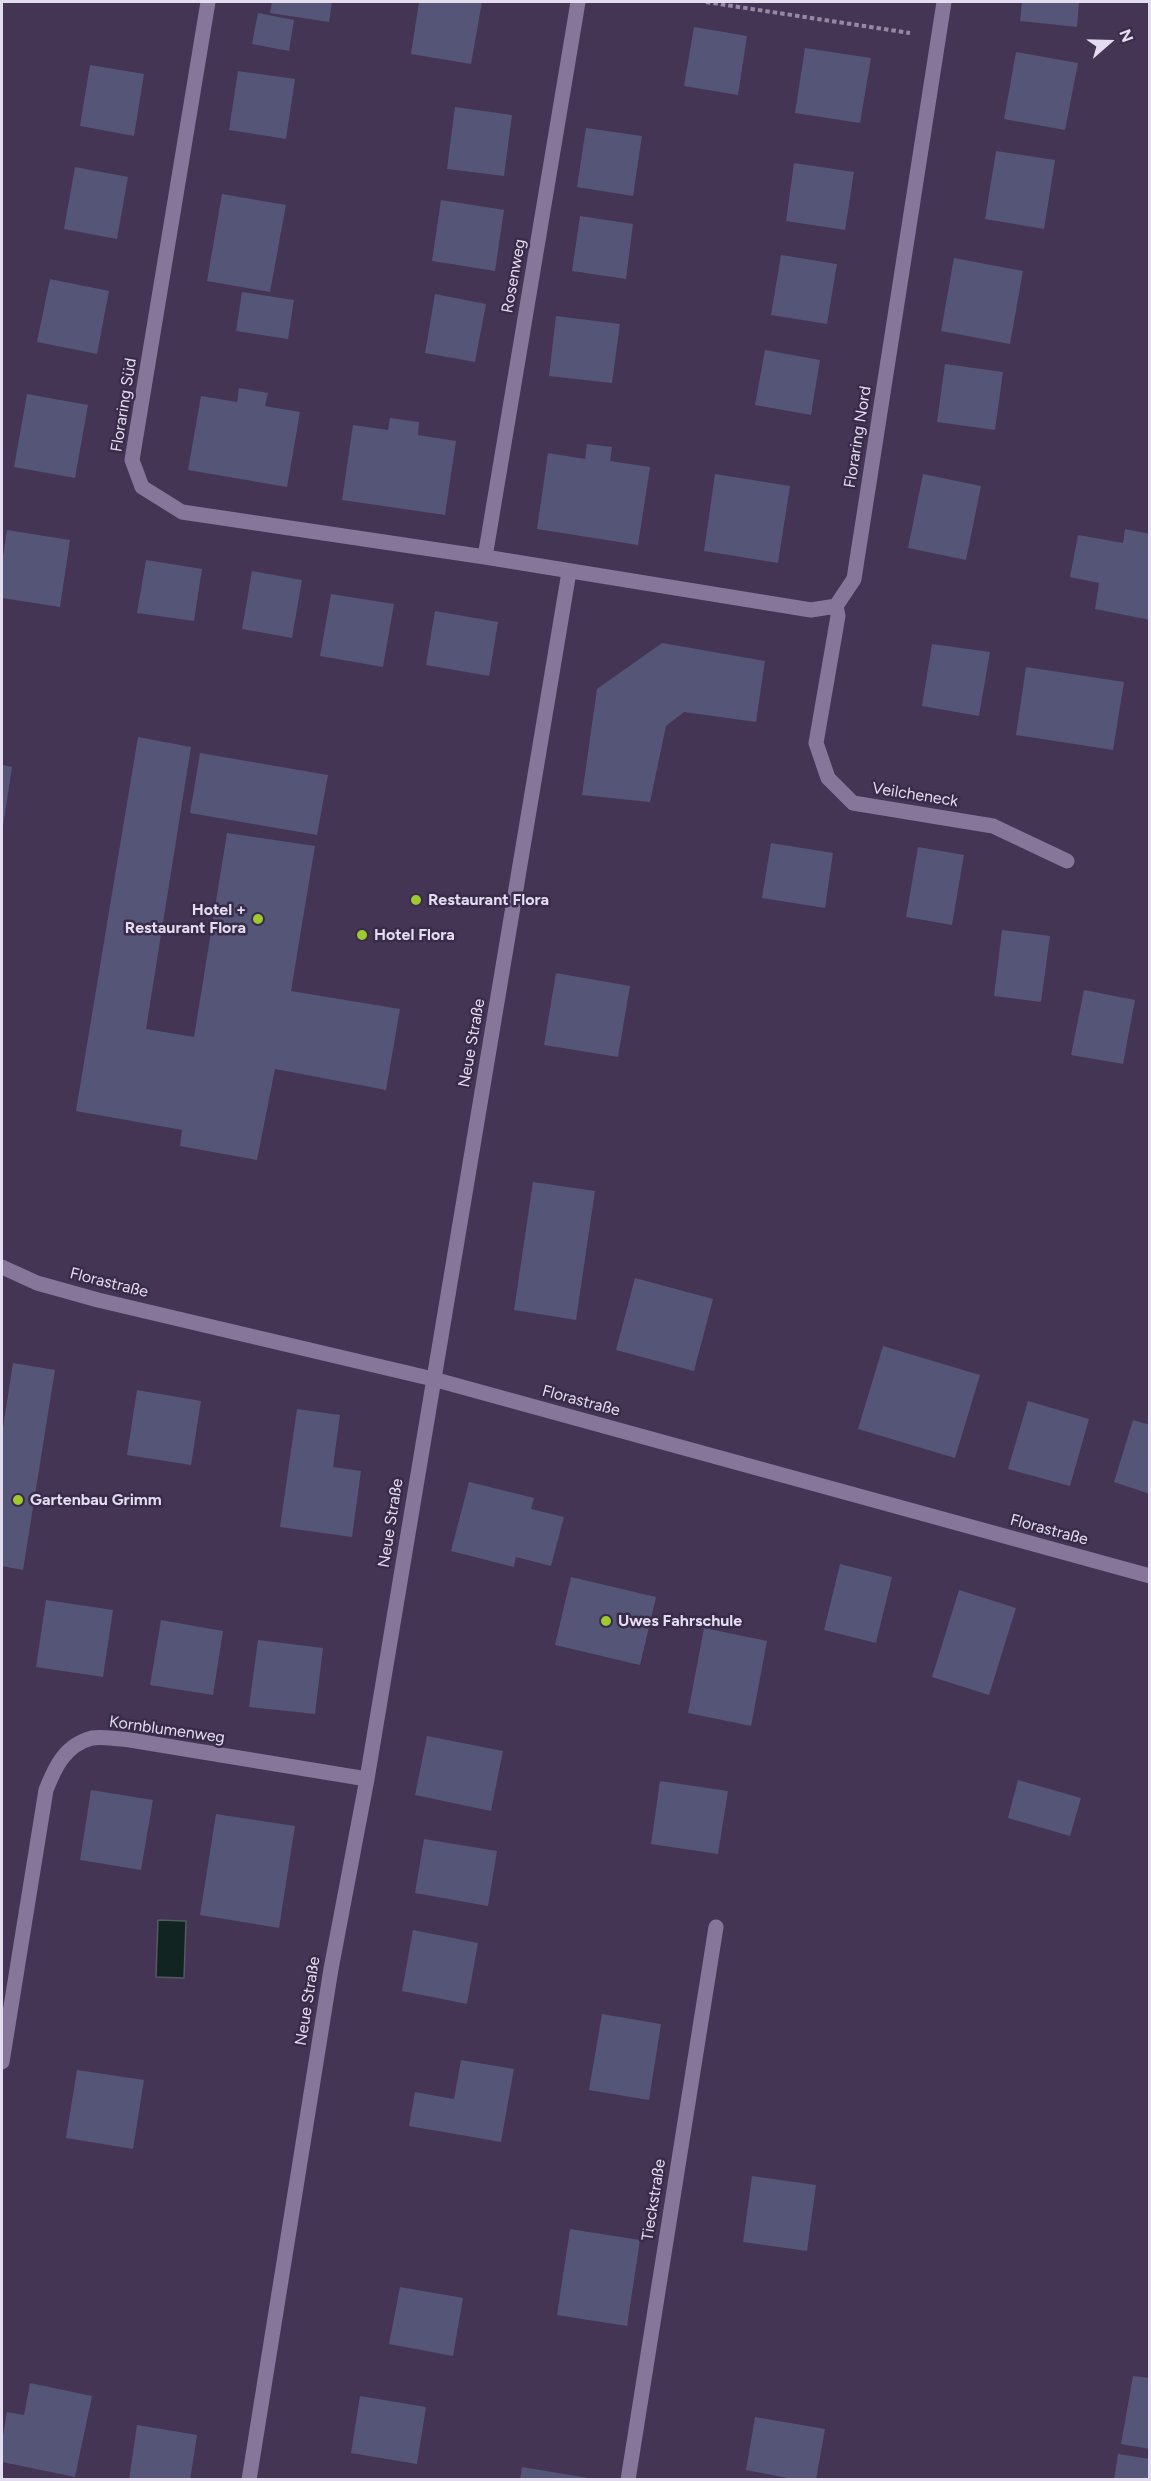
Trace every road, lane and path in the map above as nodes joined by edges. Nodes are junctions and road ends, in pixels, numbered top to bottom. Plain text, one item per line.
1 (208, 2) edge
2 (578, 2) edge
3 (706, 2) edge
4 (944, 2) edge
5 (938, 38) junction
6 (485, 557) junction
7 (569, 572) junction
8 (836, 606) junction
9 (1067, 861) dead end
10 (2, 1267) edge
11 (434, 1379) junction
12 (1149, 1576) edge
13 (367, 1779) junction
14 (716, 1927) dead end
15 (2, 2062) edge
16 (249, 2480) edge
17 (628, 2480) edge

1 - 6 street, Floraring Süd
2 - 6 street, Rosenweg
3 - 5 path
4 - 5 street, Floraring Nord
5 - 8 street, Floraring Nord
6 - 7 street, Floraring Süd
7 - 8 street
7 - 11 street, Neue Straße
8 - 9 street, Veilcheneck
10 - 11 street, Florastraße
11 - 12 street, Florastraße
11 - 13 street, Neue Straße
13 - 15 street, Kornblumenweg
13 - 16 street, Neue Straße
14 - 17 street, Tieckstraße

